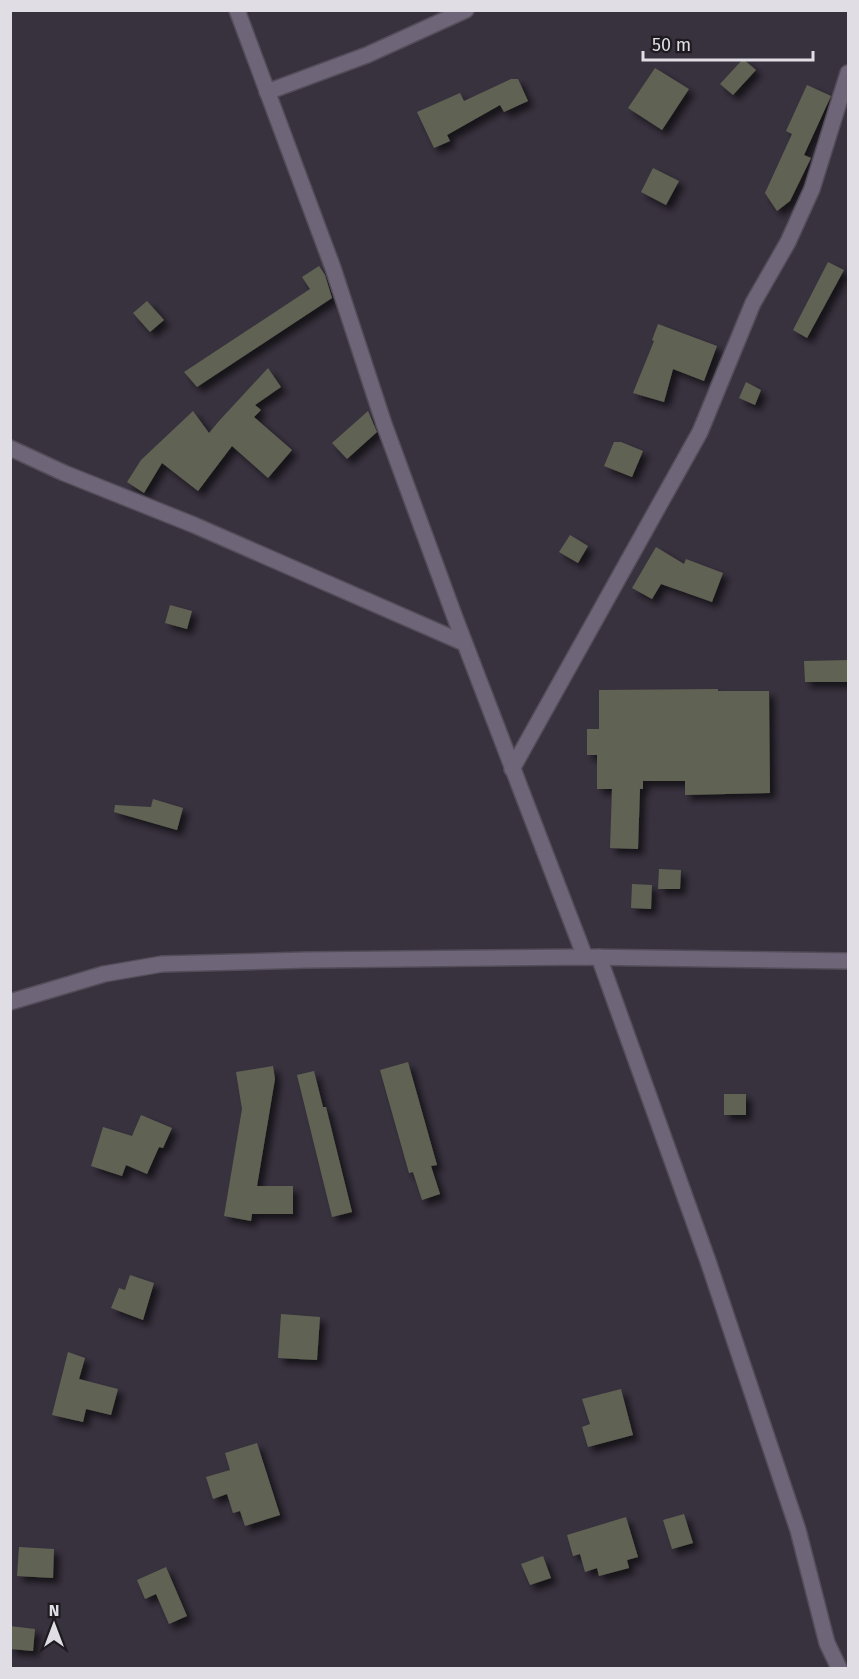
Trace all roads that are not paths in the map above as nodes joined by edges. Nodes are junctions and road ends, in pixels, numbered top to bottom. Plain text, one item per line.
1 (237, 10) edge
2 (466, 10) edge
3 (849, 73) edge
4 (267, 92) junction
5 (10, 448) edge
6 (464, 643) junction
7 (512, 769) junction
8 (592, 957) junction
9 (849, 961) edge
10 (10, 1002) edge
11 (839, 1668) edge

1 - 4 street
2 - 4 street
3 - 7 street
4 - 6 street
5 - 6 street
6 - 7 street
7 - 8 street
8 - 9 street
8 - 10 street
8 - 11 street

